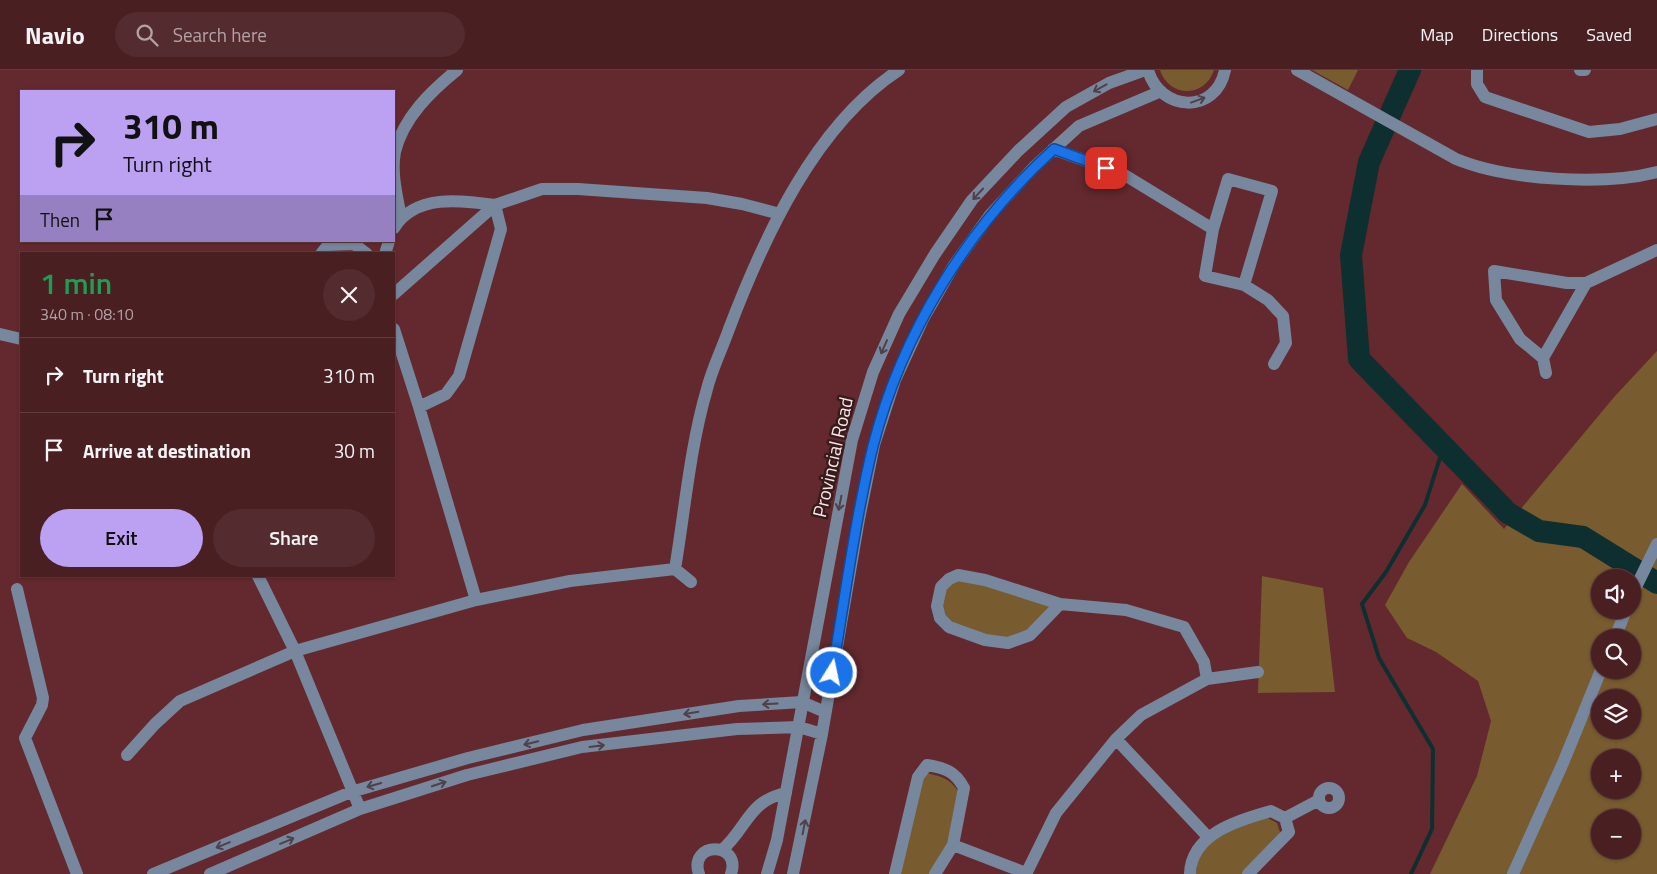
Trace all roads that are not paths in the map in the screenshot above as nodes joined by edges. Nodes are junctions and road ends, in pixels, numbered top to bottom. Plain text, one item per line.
1 (457, 70) edge
2 (900, 70) edge
3 (1146, 70) edge
4 (1225, 70) edge
5 (1297, 70) edge
6 (1477, 70) edge
7 (1580, 70) edge
8 (1585, 70) edge
9 (1159, 92) junction
10 (1657, 119) edge
11 (1054, 149) junction
12 (1657, 172) edge
13 (395, 189) edge
14 (495, 205) junction
15 (780, 214) junction
16 (397, 223) edge
17 (1213, 229) junction
18 (326, 247) edge
19 (1657, 250) edge
20 (364, 252) edge
21 (1586, 283) junction
22 (1244, 285) junction
23 (395, 293) edge
24 (892, 330) junction
25 (395, 332) edge
26 (0, 334) edge
27 (914, 338) junction
28 (20, 339) edge
29 (1544, 358) junction
30 (1274, 364) dead end
31 (1546, 373) dead end
32 (419, 407) junction
33 (1657, 544) edge
34 (675, 569) junction
35 (258, 577) edge
36 (1641, 577) edge
37 (690, 582) dead end
38 (17, 589) dead end
39 (476, 600) junction
40 (1060, 604) junction
41 (295, 651) junction
42 (1258, 672) dead end
43 (1207, 679) junction
44 (1597, 679) edge
45 (802, 702) junction
46 (825, 712) junction
47 (799, 727) junction
48 (822, 734) junction
49 (1116, 739) junction
50 (127, 755) dead end
51 (352, 792) junction
52 (786, 793) junction
53 (1318, 800) dead end
54 (360, 809) junction
55 (1285, 818) junction
56 (1208, 837) junction
57 (953, 845) junction
58 (722, 850) junction
59 (77, 874) edge
60 (153, 874) edge
61 (210, 874) edge
62 (699, 874) edge
63 (732, 874) edge
64 (767, 874) edge
65 (793, 874) edge
66 (895, 874) edge
67 (935, 874) edge
68 (1026, 874) edge
69 (1190, 874) edge
70 (1248, 874) edge
71 (1513, 874) edge

1 - 13 street
2 - 15 street
3 - 9 street
3 -> 24 street, Provincial Road
9 -> 4 street
5 - 12 street
6 - 10 street
7 - 8 street
9 - 11 street, Provincial Road
11 - 17 street
11 - 27 street, Provincial Road
13 - 16 street
14 - 15 street
14 - 16 street
14 - 23 street
14 - 32 street
15 - 34 street
17 - 22 street
17 - 22 street
18 - 20 street
19 - 21 street
21 - 29 street
21 - 29 street
22 - 30 street
24 - 27 street
24 -> 45 street, Provincial Road
25 - 32 street
26 - 28 street
27 - 46 street, Provincial Road
29 - 31 street
32 - 39 street
33 - 36 street
34 - 37 street
34 - 39 street
35 - 41 street
38 - 59 street
39 - 41 street
40 - 40 street
40 - 43 street
41 - 50 street
41 - 51 street
42 - 43 street
43 - 49 street
44 - 71 street
45 - 46 street
45 - 47 street, Provincial Road
45 -> 51 street
46 - 48 street, Provincial Road
47 - 48 street
47 - 52 street, Provincial Road
54 -> 47 street
65 -> 48 street, Provincial Road
49 - 56 street
49 - 68 street
51 - 54 street
51 -> 60 street
52 - 58 street
52 - 64 street, Provincial Road
53 - 55 street
61 -> 54 street
55 - 56 street
55 - 70 street
56 - 69 street
57 - 66 street
57 - 67 street
57 - 68 street
58 - 62 street
58 - 63 street

